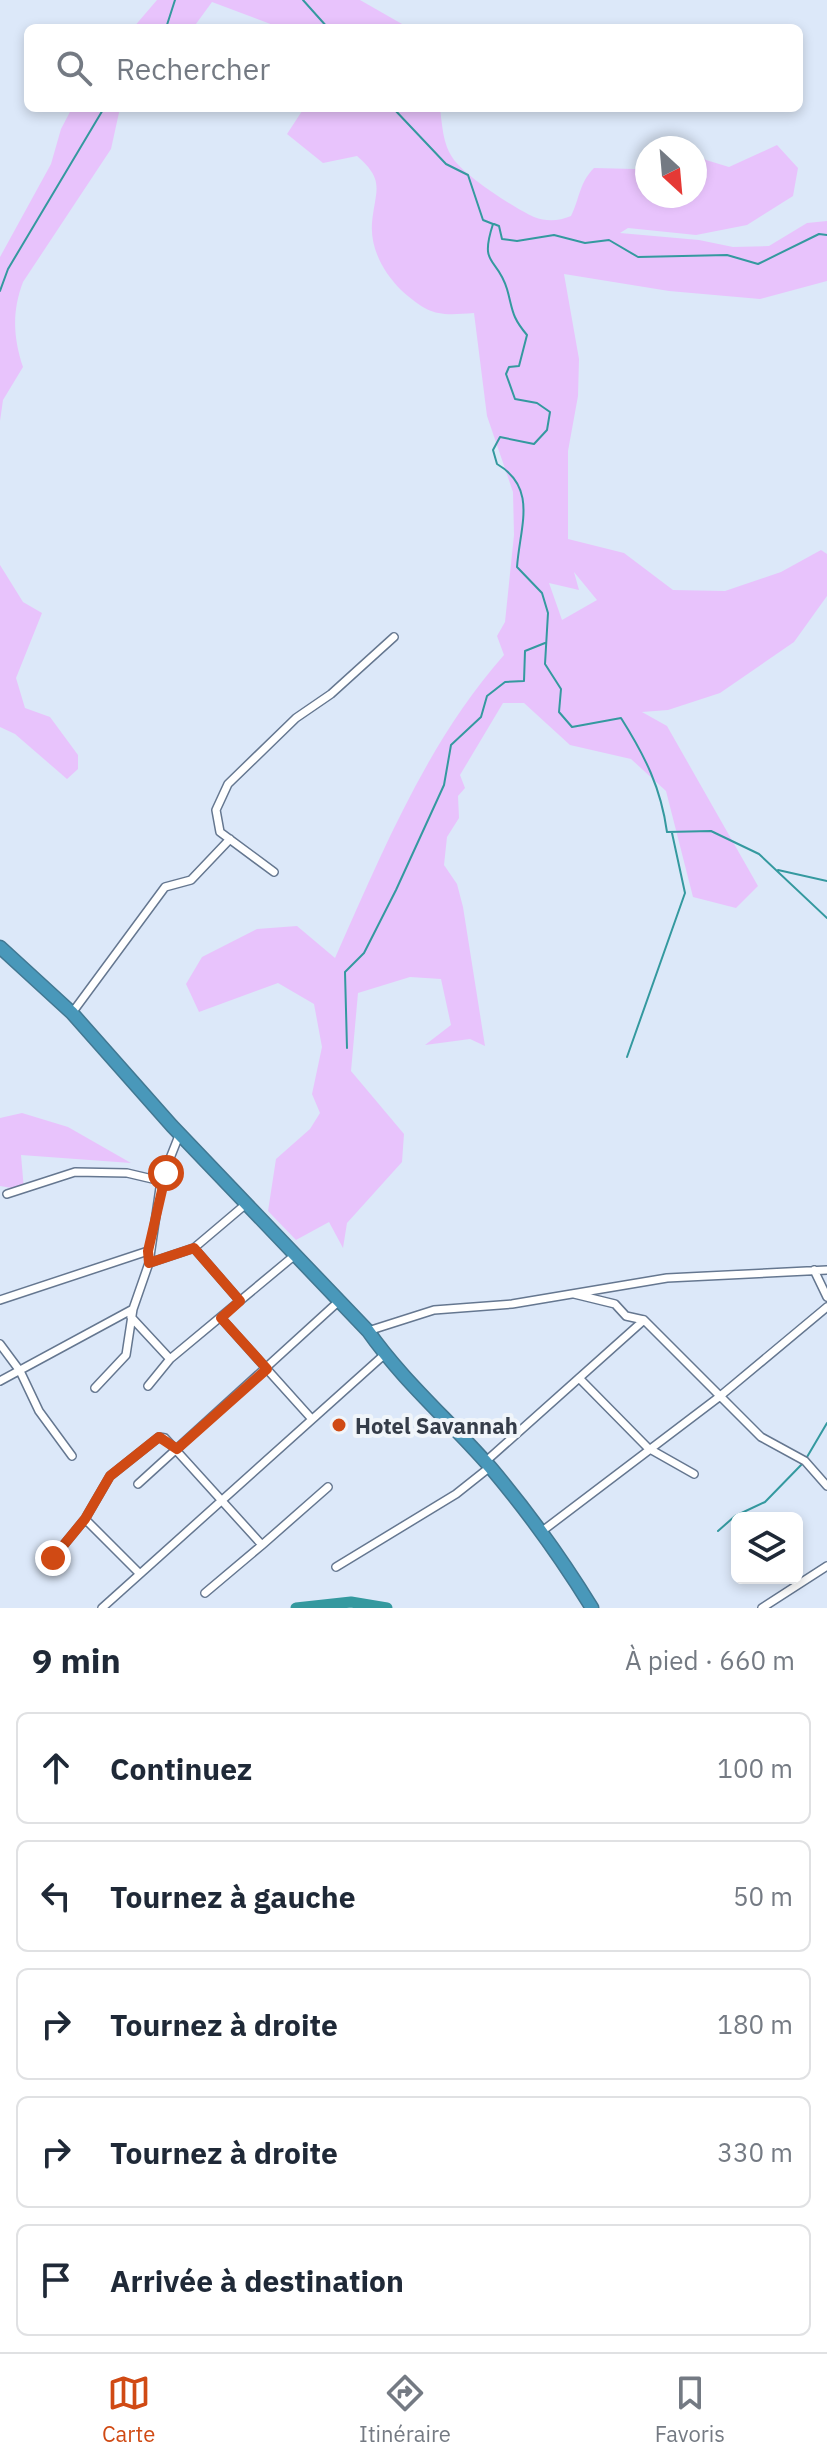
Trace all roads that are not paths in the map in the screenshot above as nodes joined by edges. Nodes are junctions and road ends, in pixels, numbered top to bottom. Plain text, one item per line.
1 (394, 637) dead end
2 (230, 839) junction
3 (274, 872) dead end
4 (0, 947) edge
5 (72, 1013) junction
6 (180, 1133) junction
7 (161, 1181) junction
8 (7, 1194) dead end
9 (246, 1204) junction
10 (194, 1248) junction
11 (148, 1251) junction
12 (295, 1255) junction
13 (149, 1263) junction
14 (814, 1270) junction
15 (827, 1270) edge
16 (569, 1292) junction
17 (827, 1297) edge
18 (0, 1300) edge
19 (240, 1301) junction
20 (338, 1302) junction
21 (827, 1307) edge
22 (132, 1313) junction
23 (221, 1318) junction
24 (644, 1320) junction
25 (368, 1331) junction
26 (0, 1344) edge
27 (385, 1354) junction
28 (170, 1359) junction
29 (267, 1369) junction
30 (20, 1371) junction
31 (579, 1378) junction
32 (2, 1379) edge
33 (148, 1386) dead end
34 (95, 1388) dead end
35 (719, 1397) junction
36 (310, 1417) junction
37 (648, 1448) junction
38 (177, 1449) junction
39 (72, 1456) dead end
40 (488, 1465) junction
41 (694, 1474) dead end
42 (138, 1484) dead end
43 (827, 1486) edge
44 (328, 1487) dead end
45 (222, 1499) junction
46 (85, 1519) junction
47 (541, 1532) junction
48 (262, 1545) junction
49 (53, 1558) dead end
50 (827, 1566) edge
51 (336, 1567) dead end
52 (138, 1572) junction
53 (205, 1593) dead end
54 (102, 1608) edge
55 (592, 1608) edge
56 (762, 1608) edge

1 - 2 street
2 - 3 street
2 - 5 street
4 - 5 highway
5 - 6 highway
6 - 7 street
6 - 9 highway
7 - 8 street
7 - 11 street
9 - 10 street
9 - 12 highway
10 - 13 street
10 - 19 street
11 - 13 street
11 - 18 street
12 - 19 street
12 - 20 highway
13 - 22 street
14 - 15 street
14 - 16 street
14 - 17 street
16 - 24 street
16 - 25 street
19 - 23 street
20 - 25 highway
20 - 29 street
21 - 35 street
22 - 28 street
22 - 30 street
22 - 34 street
23 - 28 street
23 - 29 street
24 - 31 street
24 - 35 street
25 - 27 highway
26 - 30 street
27 - 36 street
27 - 40 highway
28 - 33 street
29 - 36 street
29 - 38 street
30 - 32 street
30 - 39 street
31 - 37 street
31 - 40 street
35 - 37 street
35 - 43 street
36 - 45 street
37 - 41 street
37 - 47 street
38 - 42 street
38 - 45 street
38 - 46 street
40 - 47 highway
40 - 51 street
44 - 48 street
45 - 48 street
45 - 52 street
46 - 49 street
46 - 52 street
47 - 55 highway
48 - 53 street
50 - 56 street
52 - 54 street

